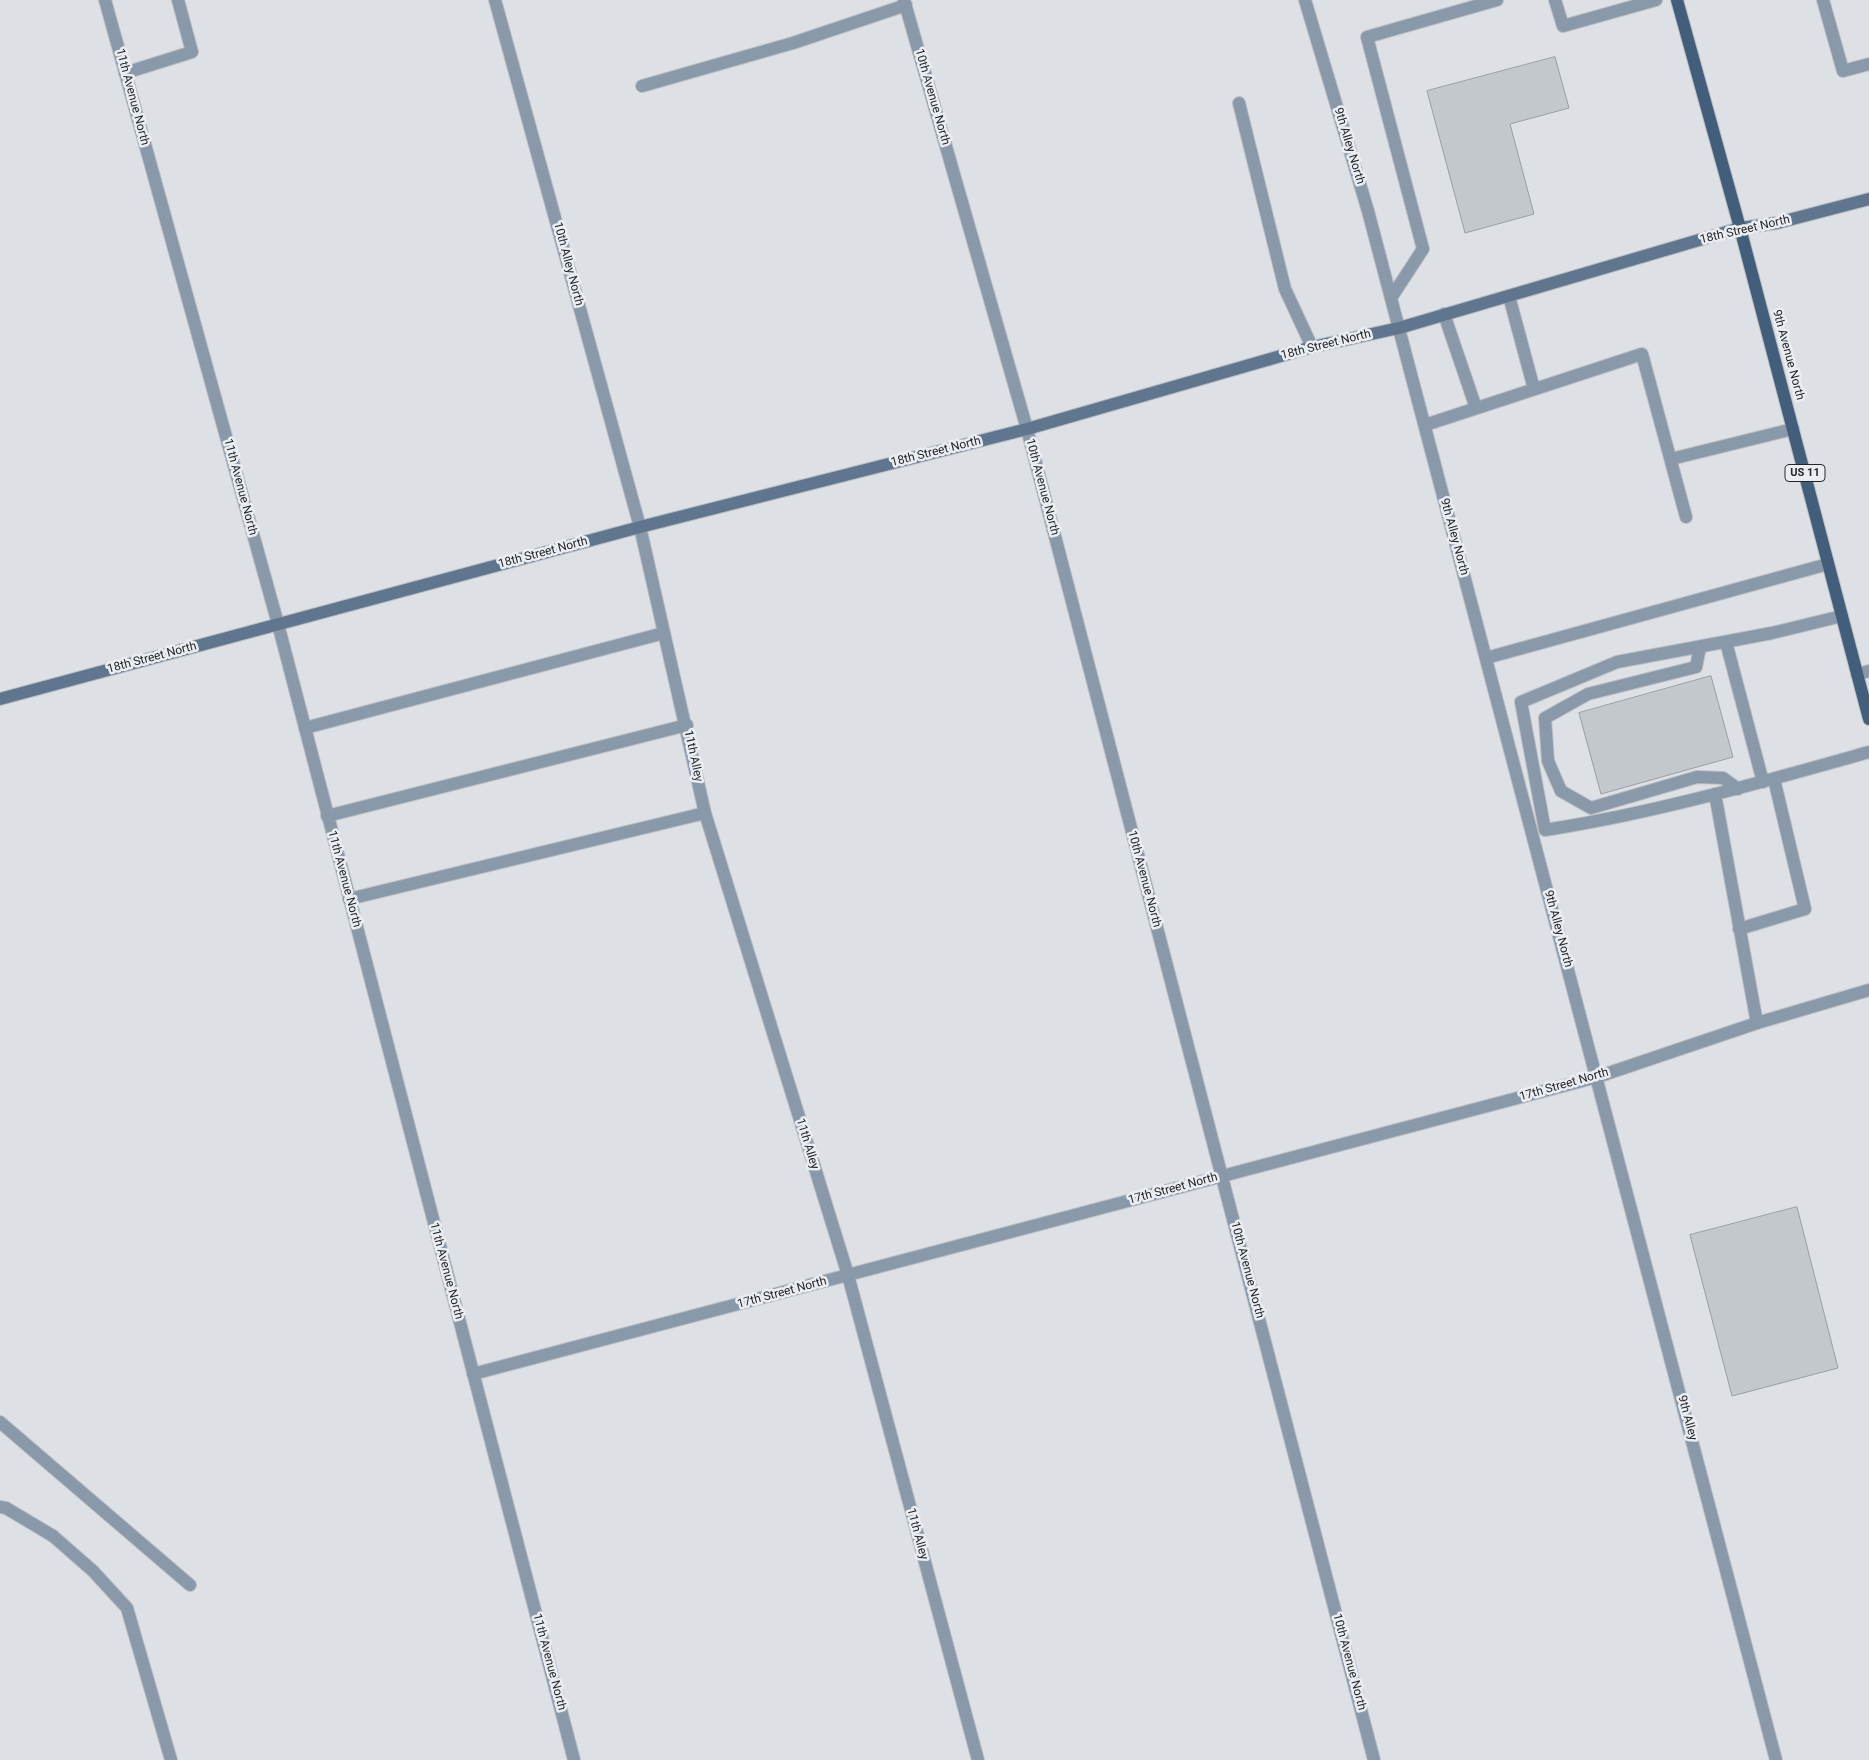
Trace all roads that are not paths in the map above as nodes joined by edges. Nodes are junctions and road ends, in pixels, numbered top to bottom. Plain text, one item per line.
1 (105, 0) edge
2 (178, 0) edge
3 (495, 0) edge
4 (1305, 0) edge
5 (1497, 0) edge
6 (1555, 0) edge
7 (1656, 0) edge
8 (1677, 0) edge
9 (1823, 0) edge
10 (905, 3) edge
11 (1869, 64) edge
12 (125, 73) junction
13 (642, 86) dead end
14 (1239, 103) dead end
15 (1869, 199) edge
16 (1740, 228) junction
17 (1509, 296) junction
18 (1391, 298) junction
19 (1444, 314) junction
20 (1398, 328) junction
21 (1312, 347) junction
22 (1534, 389) junction
23 (1476, 408) junction
24 (1425, 425) junction
25 (1027, 429) junction
26 (1793, 429) junction
27 (1671, 459) junction
28 (1686, 517) dead end
29 (640, 527) junction
30 (1828, 564) junction
31 (1842, 616) junction
32 (278, 624) junction
33 (664, 634) junction
34 (1726, 642) junction
35 (1700, 646) junction
36 (1486, 658) junction
37 (1863, 672) edge
38 (0, 699) edge
39 (1869, 719) edge
40 (687, 725) junction
41 (305, 728) junction
42 (1869, 752) edge
43 (1768, 781) junction
44 (1738, 789) junction
45 (1715, 794) junction
46 (705, 814) junction
47 (327, 816) junction
48 (350, 899) junction
49 (1740, 929) junction
50 (1869, 990) edge
51 (1757, 1023) junction
52 (1597, 1077) junction
53 (1222, 1176) junction
54 (848, 1275) junction
55 (473, 1374) junction
56 (0, 1422) edge
57 (0, 1507) edge
58 (190, 1585) dead end
59 (171, 1760) edge
60 (574, 1760) edge
61 (978, 1760) edge
62 (1374, 1760) edge
63 (1776, 1760) edge

1 - 12 street, 11th Avenue North
2 - 12 street
3 - 29 street, 10th Alley North
4 - 18 street, 9th Alley North
5 - 18 street
6 - 7 street
8 - 16 main road, 9th Avenue North / US 11
9 - 11 street
10 - 13 street
10 - 25 street, 10th Avenue North
12 - 32 street, 11th Avenue North
14 - 21 street
15 - 16 main road, 18th Street North
16 - 17 main road, 18th Street North
16 - 26 main road, 9th Avenue North / US 11
17 - 19 main road, 18th Street North
17 - 22 street
18 - 20 street, 9th Alley North
19 - 20 main road, 18th Street North
19 - 23 street
20 - 21 main road, 18th Street North
20 - 24 street, 9th Alley North
21 - 25 main road, 18th Street North
22 - 23 street
22 - 27 street
23 - 24 street
24 - 36 street, 9th Alley North
25 - 29 main road, 18th Street North
25 - 53 street, 10th Avenue North
26 - 27 street
26 - 30 main road, 9th Avenue North / US 11
27 - 28 street
29 - 32 main road, 18th Street North
29 - 33 street, 11th Alley
30 - 31 main road, 9th Avenue North / US 11
30 - 36 street
31 - 34 street
31 - 37 main road, 9th Avenue North / US 11
32 - 38 main road, 18th Street North
32 - 41 street, 11th Avenue North
33 - 40 street, 11th Alley
33 - 41 street
34 - 35 street
34 - 43 street
35 - 44 street
35 - 45 street
36 - 52 street, 9th Alley North
37 - 39 main road, 9th Avenue North / US 11
40 - 46 street, 11th Alley
40 - 47 street
41 - 47 street, 11th Avenue North
42 - 43 street
43 - 44 street
43 - 49 street
44 - 45 street
45 - 49 street
46 - 48 street
46 - 54 street, 11th Alley
47 - 48 street, 11th Avenue North
48 - 55 street, 11th Avenue North
49 - 51 street
50 - 51 street, 17th Street North
51 - 52 street, 17th Street North
52 - 53 street, 17th Street North
52 - 63 street, 9th Alley
53 - 54 street, 17th Street North
53 - 62 street, 10th Avenue North
54 - 55 street, 17th Street North
54 - 61 street, 11th Alley
55 - 60 street, 11th Avenue North
56 - 58 street
57 - 59 street

